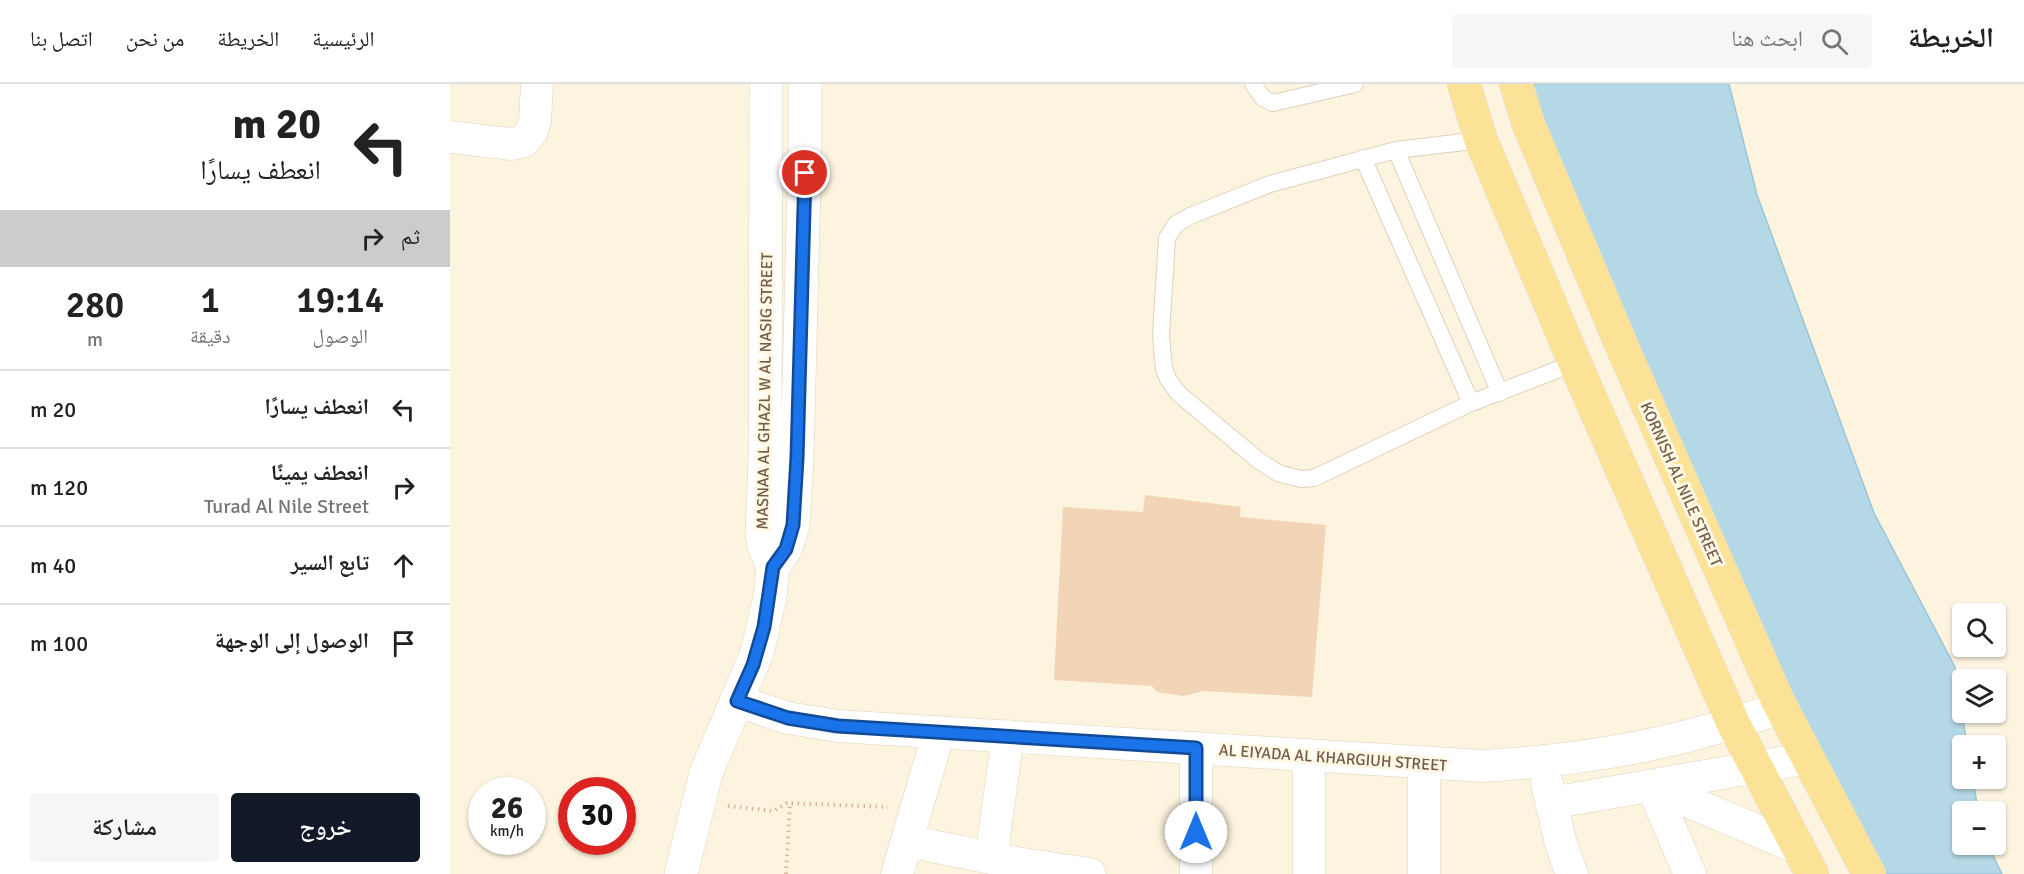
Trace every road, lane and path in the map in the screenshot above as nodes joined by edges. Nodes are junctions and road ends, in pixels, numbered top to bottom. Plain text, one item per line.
1 (537, 84) edge
2 (766, 84) edge
3 (805, 84) edge
4 (1253, 84) edge
5 (1355, 84) edge
6 (1464, 84) edge
7 (1516, 84) edge
8 (450, 137) edge
9 (1481, 140) junction
10 (766, 149) junction
11 (805, 149) junction
12 (1396, 150) junction
13 (1363, 158) junction
14 (1575, 363) junction
15 (1500, 393) junction
16 (1471, 403) junction
17 (773, 567) junction
18 (737, 701) junction
19 (1781, 708) junction
20 (1733, 723) junction
21 (939, 732) junction
22 (1008, 736) junction
23 (1196, 748) junction
24 (1309, 755) junction
25 (1808, 758) junction
26 (1544, 762) junction
27 (1424, 763) junction
28 (1757, 767) junction
29 (1652, 786) junction
30 (697, 802) junction
31 (790, 803) junction
32 (1551, 803) junction
33 (917, 808) junction
34 (907, 841) junction
35 (1805, 861) edge
36 (1007, 865) edge
37 (681, 874) edge
38 (786, 874) edge
39 (897, 874) edge
40 (1090, 874) edge
41 (1196, 874) edge
42 (1309, 874) edge
43 (1424, 874) edge
44 (1572, 874) edge
45 (1690, 874) edge
46 (1869, 874) edge

1 - 8 street
2 - 10 main road, MASNAA AL GHAZL W AL NASIG STREET
3 - 11 main road, MASNAA AL GHAZL W AL NASIG STREET
4 - 5 lane
6 - 9 main road
7 - 19 main road, KORNISH AL NILE STREET
9 - 12 lane
9 - 14 main road
10 - 11 main road
10 - 17 main road, MASNAA AL GHAZL W AL NASIG STREET
11 - 17 main road, MASNAA AL GHAZL W AL NASIG STREET
12 - 13 lane
12 - 15 lane
13 - 16 lane
13 - 16 lane
14 - 15 lane
14 - 20 main road
15 - 16 lane
17 - 18 main road
18 - 21 street, AL EIYADA AL KHARGIUH STREET
18 - 30 main road
19 - 20 street, AL EIYADA AL KHARGIUH STREET
19 - 25 main road, KORNISH AL NILE STREET
20 - 26 street, AL EIYADA AL KHARGIUH STREET
20 - 28 main road
21 - 22 street, AL EIYADA AL KHARGIUH STREET
21 - 33 street
22 - 23 street, AL EIYADA AL KHARGIUH STREET
22 - 36 street
23 - 24 street, AL EIYADA AL KHARGIUH STREET
23 - 41 street
24 - 27 street, AL EIYADA AL KHARGIUH STREET
24 - 42 street
25 - 28 street
25 - 46 main road, KORNISH AL NILE STREET
26 - 27 street, AL EIYADA AL KHARGIUH STREET
26 - 32 street
27 - 43 street
28 - 29 street
28 - 35 main road
29 - 32 street
29 - 35 street
29 - 45 street
30 - 31 path
30 - 37 main road
31 - 33 path
31 - 38 path
32 - 44 street
33 - 34 street
34 - 36 street
34 - 39 street
36 - 40 street

